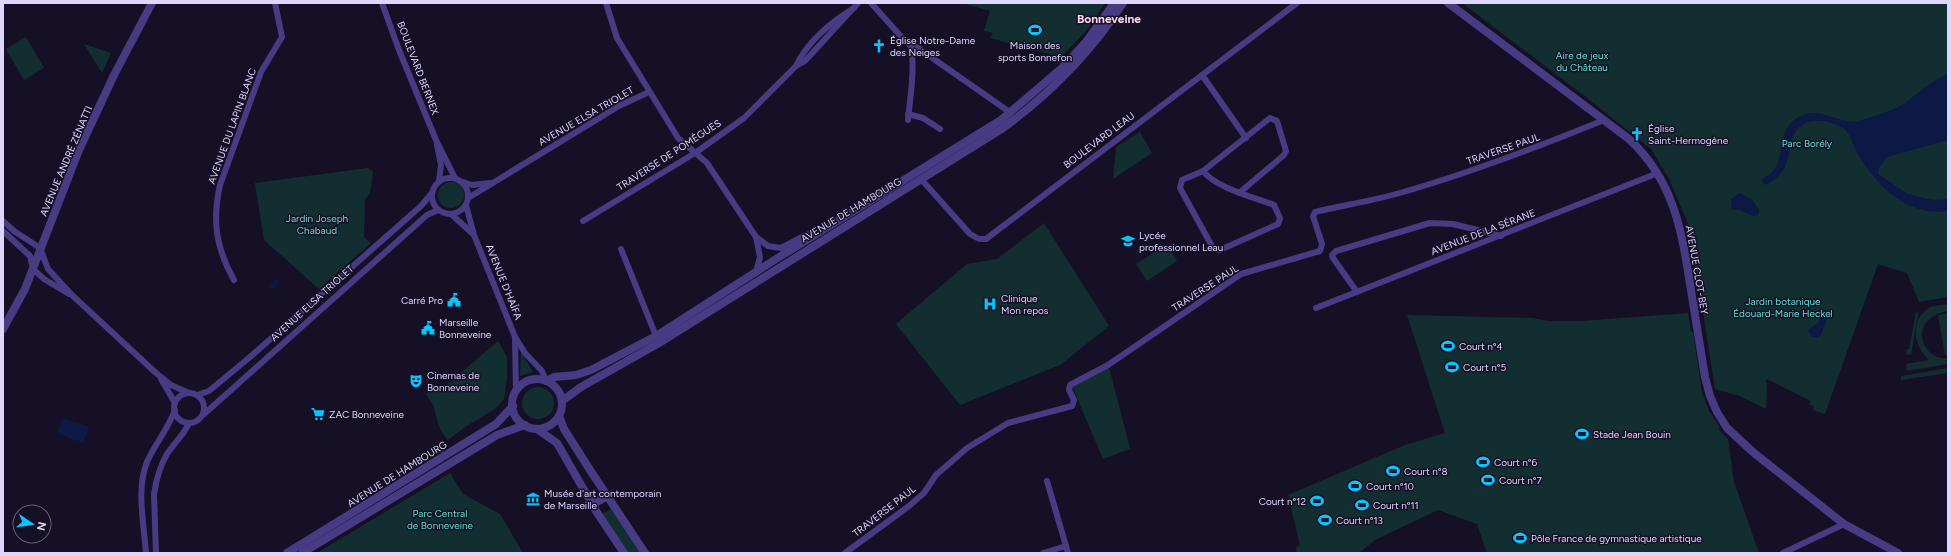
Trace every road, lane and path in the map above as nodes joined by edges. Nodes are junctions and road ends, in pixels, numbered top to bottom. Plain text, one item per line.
1 (152, 3) edge
2 (275, 3) edge
3 (382, 3) edge
4 (606, 3) edge
5 (871, 3) edge
6 (1114, 3) edge
7 (1123, 3) edge
8 (1297, 3) edge
9 (1448, 3) edge
10 (856, 5) edge
11 (910, 44) junction
12 (1202, 75) junction
13 (649, 92) junction
14 (1011, 113) junction
15 (1604, 120) junction
16 (940, 129) dead end
17 (1246, 138) junction
18 (436, 140) junction
19 (695, 153) junction
20 (1203, 171) junction
21 (1658, 174) junction
22 (455, 178) junction
23 (921, 179) junction
24 (439, 181) junction
25 (463, 182) junction
26 (491, 183) junction
27 (1239, 192) junction
28 (432, 193) junction
29 (467, 201) junction
30 (438, 210) junction
31 (451, 214) junction
32 (3, 221) edge
33 (582, 221) dead end
34 (823, 230) junction
35 (3, 231) edge
36 (474, 235) junction
37 (1501, 236) junction
38 (756, 237) junction
39 (40, 248) junction
40 (621, 249) dead end
41 (32, 269) junction
42 (756, 272) junction
43 (234, 280) dead end
44 (1357, 292) junction
45 (73, 296) junction
46 (1316, 308) dead end
47 (3, 329) edge
48 (656, 336) junction
49 (515, 337) junction
50 (156, 373) junction
51 (546, 381) junction
52 (516, 392) junction
53 (189, 393) junction
54 (197, 395) junction
55 (562, 401) junction
56 (175, 403) junction
57 (513, 406) junction
58 (175, 410) junction
59 (203, 415) junction
60 (559, 416) junction
61 (190, 423) junction
62 (525, 425) junction
63 (537, 429) junction
64 (1047, 481) dead end
65 (142, 482) junction
66 (155, 486) junction
67 (607, 496) junction
68 (592, 505) junction
69 (1844, 524) junction
70 (1066, 546) junction
71 (156, 551) edge
72 (146, 552) edge
73 (287, 553) edge
74 (302, 553) edge
75 (624, 553) edge
76 (645, 553) edge
77 (846, 553) edge
78 (1042, 553) edge
79 (1068, 553) edge
80 (1783, 553) edge
81 (1898, 553) edge

1 - 39 street, AVENUE ANDRÉ ZÉNATTI
2 - 43 street, AVENUE DU LAPIN BLANC
3 - 18 street, BOULEVARD BERNEX
4 - 13 street
5 - 11 street
6 - 14 street, AVENUE DE HAMBOURG
7 - 23 street, AVENUE DE HAMBOURG
8 - 12 street, BOULEVARD LEAU
9 - 15 street, AVENUE CLOT-BEY
10 - 19 street, TRAVERSE DE POMÈGUES
11 - 14 street
11 - 16 street
12 - 17 street
12 - 23 street, BOULEVARD LEAU
13 - 19 street
13 - 26 street, AVENUE ELSA TRIOLET
14 - 34 street, AVENUE DE HAMBOURG
15 - 21 street, AVENUE CLOT-BEY
15 - 77 street, TRAVERSE PAUL
17 - 20 street
17 - 27 street
18 - 22 street, BOULEVARD BERNEX
18 - 24 street, BOULEVARD BERNEX
19 - 33 street, TRAVERSE DE POMÈGUES
19 - 38 street
20 - 27 street
20 - 27 street
21 - 37 street, AVENUE DE LA SÉRANE
21 - 69 street, AVENUE CLOT-BEY
22 - 24 street
22 - 25 street
23 - 55 street, AVENUE DE HAMBOURG
24 - 28 street
25 - 26 street, AVENUE ELSA TRIOLET
25 - 29 street
26 - 29 street, AVENUE ELSA TRIOLET
28 - 30 street
28 - 54 street, AVENUE ELSA TRIOLET
29 - 31 street
29 - 36 street, AVENUE D'HAÏFA
30 - 31 street
30 - 59 street, AVENUE ELSA TRIOLET
31 - 36 street, AVENUE D'HAÏFA
32 - 39 street
34 - 38 street
34 - 42 street, AVENUE DE HAMBOURG
35 - 41 street
36 - 49 street, AVENUE D'HAÏFA
37 - 44 street, AVENUE DE LA SÉRANE
37 - 44 street
38 - 42 street
39 - 41 street, AVENUE ANDRÉ ZÉNATTI
39 - 45 street
40 - 48 street
41 - 45 street
41 - 47 street, AVENUE ANDRÉ ZÉNATTI
42 - 48 street, AVENUE DE HAMBOURG
44 - 46 street, AVENUE DE LA SÉRANE
45 - 50 street
48 - 51 street, AVENUE DE HAMBOURG
49 - 51 street, AVENUE D'HAÏFA
49 - 52 street, AVENUE D'HAÏFA
50 - 53 street
50 - 56 street
51 - 52 street
51 - 55 street
52 - 57 street
53 - 54 street
53 - 56 street
54 - 59 street
55 - 60 street
56 - 58 street
57 - 62 street
57 - 73 street, AVENUE DE HAMBOURG
58 - 61 street
58 - 65 street
59 - 61 street
60 - 63 street
60 - 67 street
61 - 66 street
62 - 63 street
62 - 74 street, AVENUE DE HAMBOURG
63 - 68 street
64 - 70 street
65 - 66 street
65 - 72 street
66 - 71 street
67 - 68 street
67 - 76 street
68 - 75 street
69 - 80 street
69 - 81 street, AVENUE CLOT-BEY
70 - 78 street
70 - 79 street
71 - 72 street

